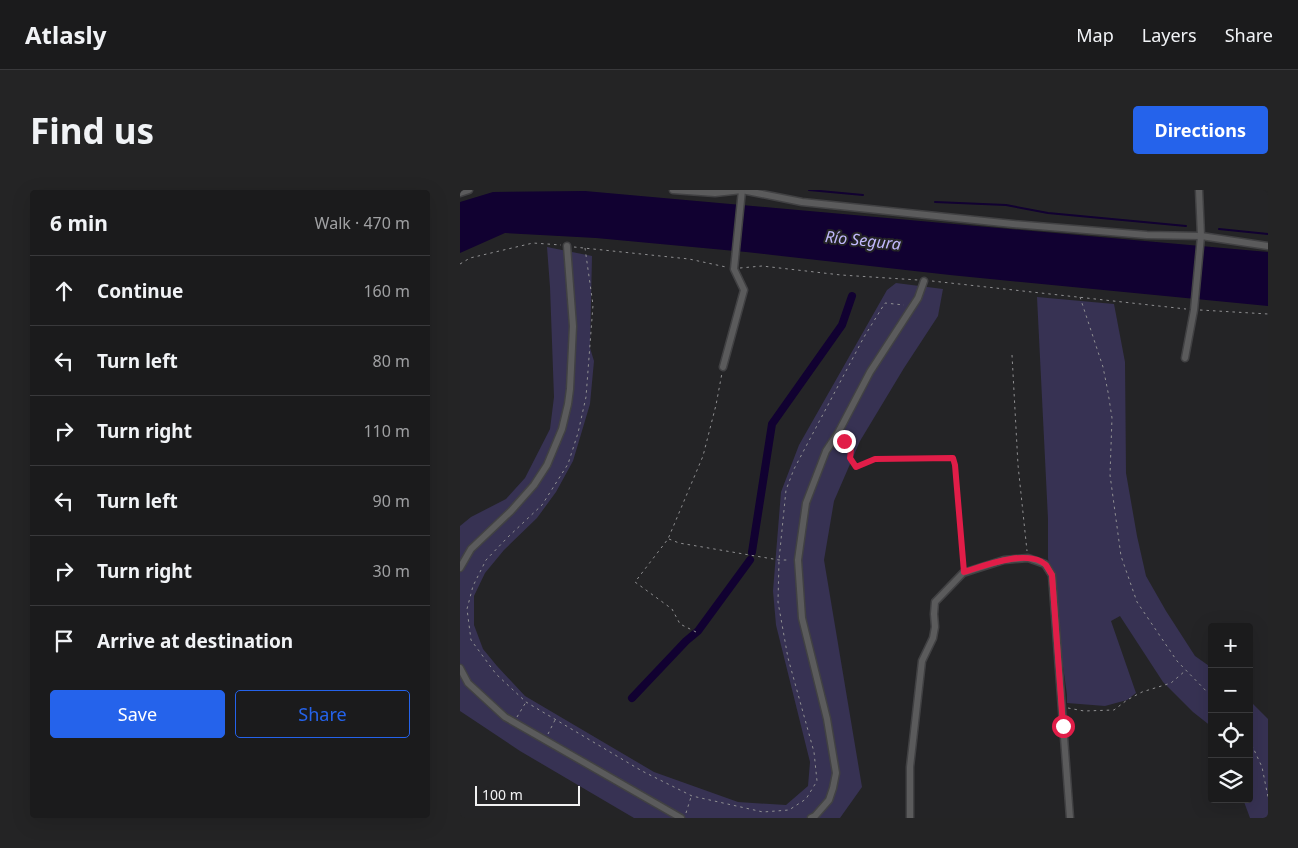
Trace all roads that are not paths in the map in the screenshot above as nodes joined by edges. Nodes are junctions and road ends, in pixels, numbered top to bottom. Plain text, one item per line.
1 (468, 190) edge
2 (673, 190) edge
3 (742, 190) edge
4 (1199, 190) edge
5 (460, 193) edge
6 (1201, 236) junction
7 (567, 246) road end
8 (1268, 246) edge
9 (924, 281) road end
10 (1185, 358) dead end
11 (723, 367) road end
12 (460, 568) edge
13 (460, 668) edge
14 (683, 818) edge
15 (811, 818) edge
16 (910, 818) edge
17 (1070, 818) edge

1 - 5 street
2 - 3 street
3 - 6 street
3 - 11 street
4 - 6 street
6 - 8 street
6 - 10 street
7 - 12 street
9 - 15 street
13 - 14 street
16 - 17 street

